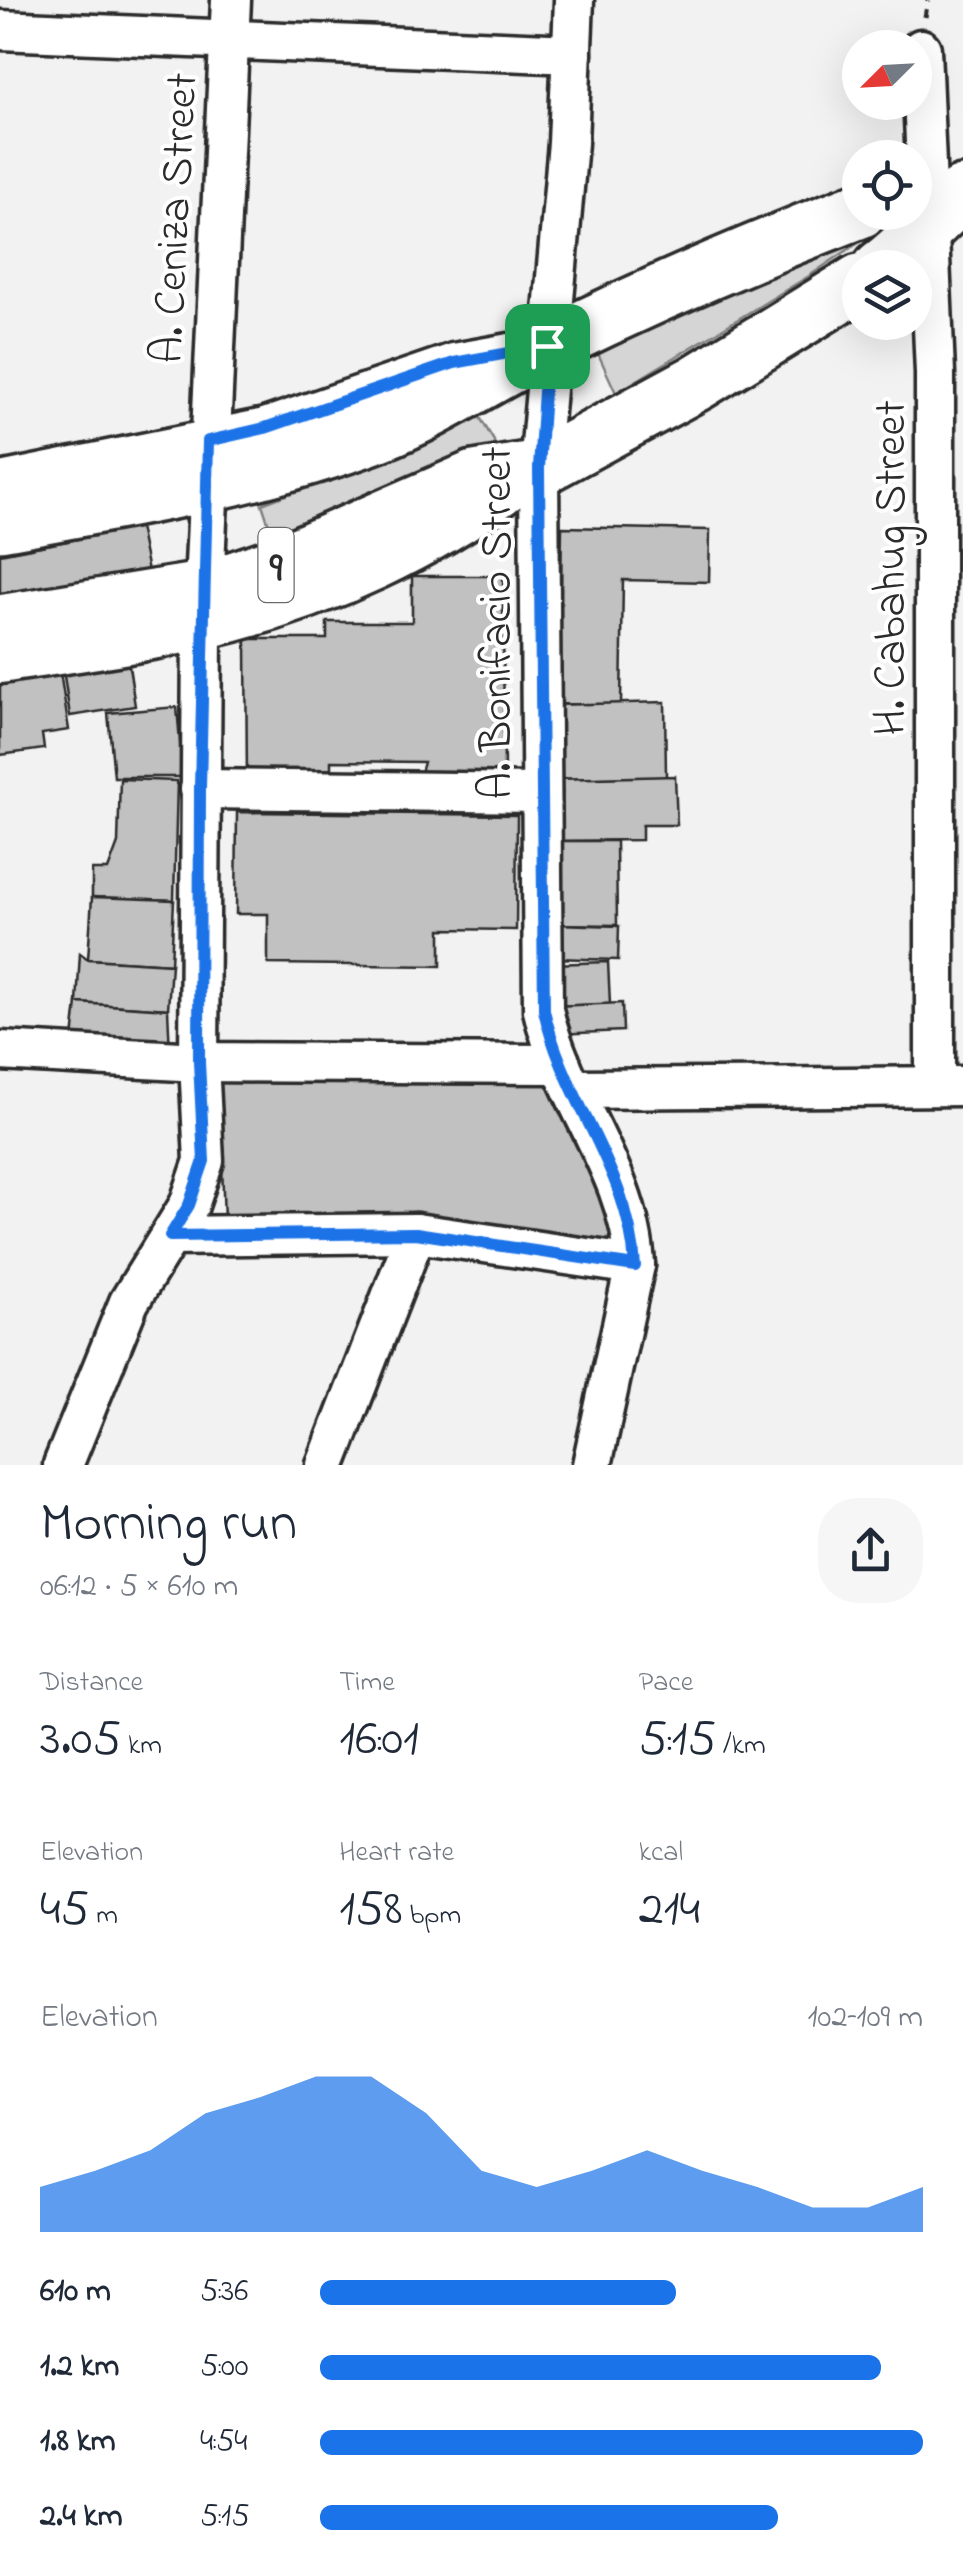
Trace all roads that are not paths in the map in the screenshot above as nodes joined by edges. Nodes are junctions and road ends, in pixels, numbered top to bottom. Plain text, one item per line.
1 (230, 0) edge
2 (574, 0) edge
3 (0, 30) edge
4 (228, 40) junction
5 (572, 54) junction
6 (926, 120) edge
7 (842, 217) edge
8 (934, 218) edge
9 (842, 293) edge
10 (547, 346) junction
11 (207, 464) junction
12 (539, 468) junction
13 (0, 482) edge
14 (0, 522) edge
15 (202, 610) junction
16 (0, 623) edge
17 (950, 653) edge
18 (0, 664) edge
19 (200, 788) junction
20 (541, 793) junction
21 (0, 1052) edge
22 (199, 1062) junction
23 (568, 1077) junction
24 (949, 1086) edge
25 (416, 1233) junction
26 (170, 1236) junction
27 (635, 1266) junction
28 (63, 1465) edge
29 (326, 1465) edge
30 (592, 1465) edge

1 - 4 street, A. Ceniza Street
2 - 5 street, A. Bonifacio Street
3 - 4 street
4 - 5 street
4 - 11 street, A. Ceniza Street
5 - 10 street, A. Bonifacio Street
6 - 8 street, H. Cabahug Street
7 - 10 highway, 9
8 - 17 street, H. Cabahug Street
9 - 12 highway, 9
10 - 11 highway, 9
10 - 12 street, A. Bonifacio Street
11 - 13 street, 9
11 - 14 highway, 9
11 - 15 street, A. Ceniza Street
12 - 15 highway, 9
12 - 20 street, A. Bonifacio Street
15 - 16 highway, 9
15 - 18 street, 9
15 - 19 street, A. Ceniza Street
17 - 24 street, H. Cabahug Street
19 - 20 street
19 - 22 street, A. Ceniza Street
20 - 23 street, A. Bonifacio Street
21 - 22 street
22 - 23 street
22 - 26 street, A. Ceniza Street
23 - 24 street
23 - 27 street, A. Bonifacio Street
25 - 26 street
25 - 27 street
25 - 29 street
26 - 28 street, A. Ceniza Street
27 - 30 street

